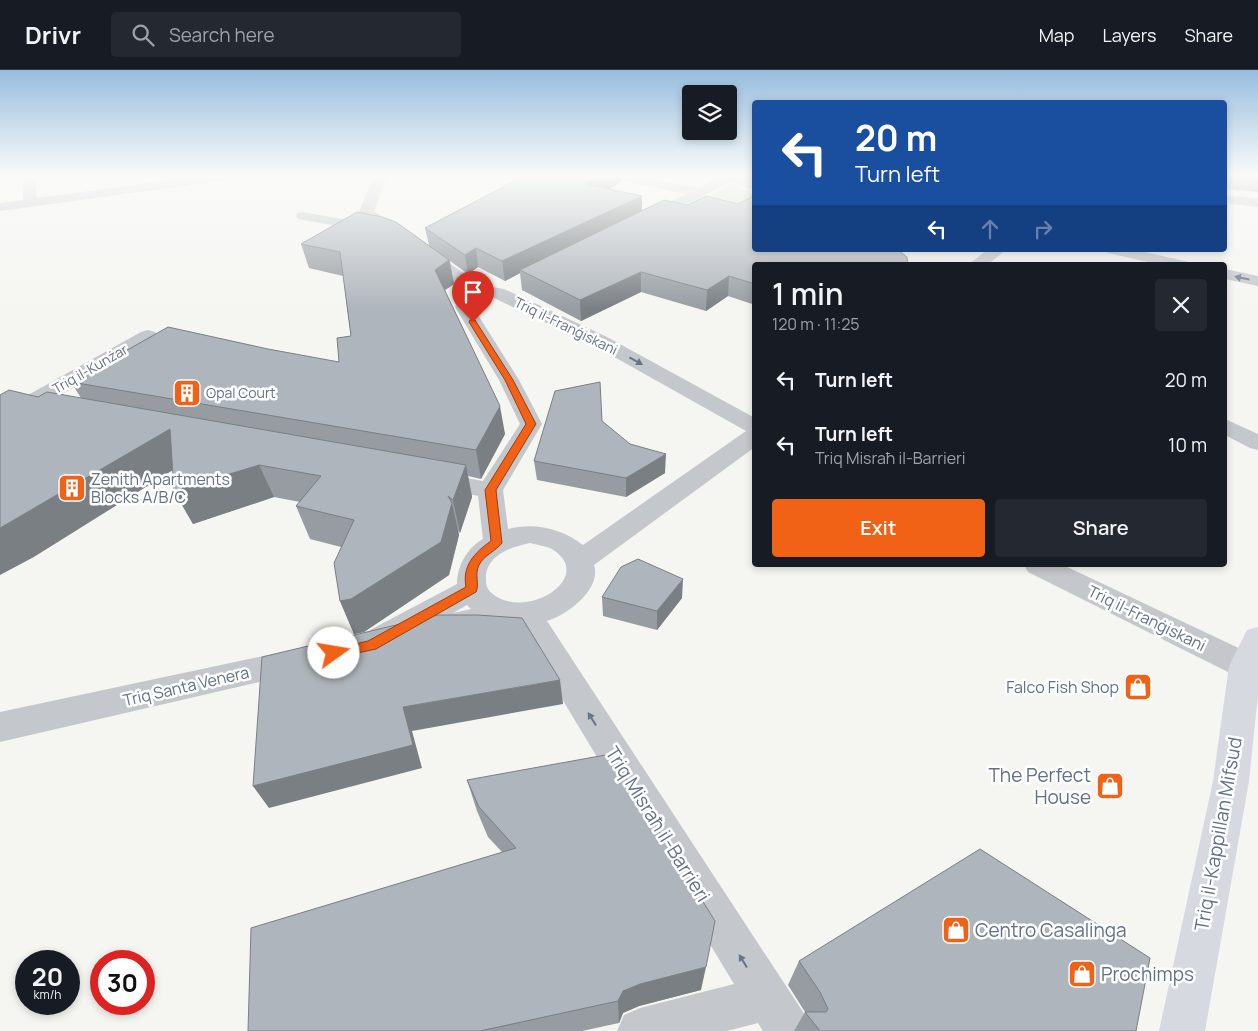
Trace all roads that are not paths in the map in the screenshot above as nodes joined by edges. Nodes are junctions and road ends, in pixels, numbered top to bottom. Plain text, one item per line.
1 (330, 221) edge
2 (375, 221) edge
3 (379, 221) edge
4 (648, 221) edge
5 (632, 227) edge
6 (995, 252) edge
7 (1123, 252) edge
8 (980, 262) edge
9 (1169, 262) edge
10 (1227, 274) edge
11 (1258, 281) edge
12 (476, 290) junction
13 (148, 336) edge
14 (73, 416) edge
15 (752, 425) edge
16 (1227, 427) edge
17 (752, 438) edge
18 (1258, 443) edge
19 (413, 476) edge
20 (490, 490) junction
21 (497, 543) junction
22 (580, 561) junction
23 (1043, 567) edge
24 (472, 589) junction
25 (515, 614) junction
26 (349, 650) junction
27 (1254, 657) edge
28 (0, 727) edge
29 (778, 1015) edge
30 (640, 1031) edge
31 (1182, 1031) edge

1 - 2 lane
3 - 12 street, Triq il-Franġiskani
4 - 5 street
6 - 8 street
7 - 9 street
11 -> 10 street
12 -> 15 street, Triq il-Franġiskani
12 - 20 street
13 - 14 street, Triq il-Kunżar
16 - 18 street
17 - 22 street
19 - 20 street
20 - 21 street
21 - 22 street
21 - 24 street
22 - 25 street
23 - 27 street, Triq il-Franġiskani
24 - 25 street
24 - 26 street, Triq Santa Venera
25 - 26 street, Triq Santa Venera
29 -> 25 street, Triq Misraħ il-Barrieri
26 - 28 street, Triq Santa Venera
27 - 31 street, Triq il-Kappillan Mifsud
29 - 30 street

